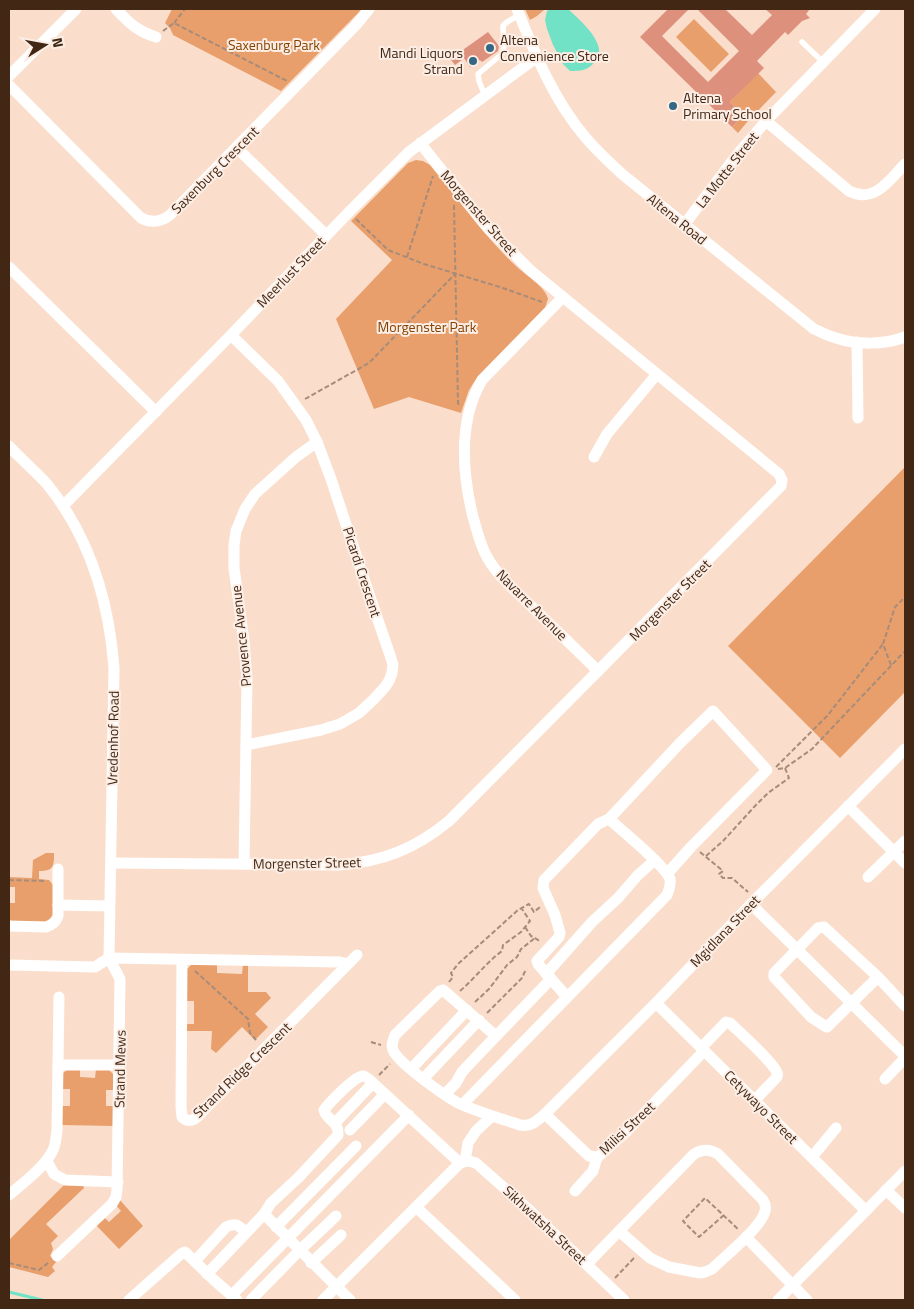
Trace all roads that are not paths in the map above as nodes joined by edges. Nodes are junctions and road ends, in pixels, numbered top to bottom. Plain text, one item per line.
1 (76, 9) edge
2 (116, 9) edge
3 (369, 9) edge
4 (875, 9) edge
5 (518, 12) edge
6 (156, 37) road end
7 (802, 42) dead end
8 (537, 57) junction
9 (823, 62) junction
10 (9, 76) edge
11 (9, 85) edge
12 (485, 96) junction
13 (766, 121) junction
14 (420, 143) junction
15 (237, 148) junction
16 (905, 164) edge
17 (684, 225) junction
18 (326, 235) junction
19 (9, 267) edge
20 (563, 297) junction
21 (231, 335) junction
22 (905, 337) edge
23 (857, 342) junction
24 (657, 374) junction
25 (156, 412) junction
26 (858, 418) dead end
27 (317, 442) junction
28 (9, 446) edge
29 (594, 457) dead end
30 (63, 506) junction
31 (598, 672) junction
32 (246, 745) junction
33 (905, 749) edge
34 (848, 806) junction
35 (609, 819) junction
36 (905, 841) edge
37 (894, 852) junction
38 (655, 860) junction
39 (110, 863) junction
40 (905, 863) edge
41 (244, 864) junction
42 (58, 869) dead end
43 (667, 874) junction
44 (868, 877) dead end
45 (751, 904) junction
46 (58, 905) junction
47 (110, 906) junction
48 (9, 926) edge
49 (797, 949) junction
50 (358, 955) dead end
51 (109, 958) junction
52 (182, 960) junction
53 (9, 965) edge
54 (347, 966) junction
55 (549, 977) junction
56 (878, 977) junction
57 (59, 997) dead end
58 (567, 998) junction
59 (656, 1002) junction
60 (851, 1002) junction
61 (905, 1006) edge
62 (467, 1010) junction
63 (479, 1020) junction
64 (496, 1036) junction
65 (702, 1049) junction
66 (905, 1057) edge
67 (120, 1064) junction
68 (58, 1065) junction
69 (411, 1069) junction
70 (423, 1079) junction
71 (885, 1079) dead end
72 (373, 1082) junction
73 (385, 1094) junction
74 (445, 1094) junction
75 (754, 1101) junction
76 (463, 1104) junction
77 (545, 1114) junction
78 (409, 1115) junction
79 (492, 1116) junction
80 (335, 1123) junction
81 (836, 1128) dead end
82 (350, 1130) dead end
83 (356, 1146) dead end
84 (596, 1157) junction
85 (812, 1157) junction
86 (47, 1161) junction
87 (462, 1162) junction
88 (905, 1171) edge
89 (118, 1182) junction
90 (886, 1190) junction
91 (575, 1191) dead end
92 (9, 1196) edge
93 (416, 1207) junction
94 (905, 1208) edge
95 (866, 1211) junction
96 (264, 1214) junction
97 (336, 1216) dead end
98 (276, 1227) junction
99 (619, 1231) junction
100 (246, 1232) junction
101 (341, 1235) dead end
102 (746, 1237) junction
103 (288, 1239) junction
104 (299, 1250) junction
105 (57, 1256) road end
106 (195, 1261) junction
107 (312, 1263) junction
108 (587, 1264) junction
109 (207, 1274) junction
110 (792, 1286) junction
111 (336, 1287) junction
112 (235, 1298) edge
113 (129, 1300) edge
114 (251, 1300) edge
115 (323, 1300) edge
116 (350, 1300) edge
117 (516, 1300) edge
118 (624, 1300) edge
119 (778, 1300) edge
120 (807, 1300) edge

1 - 10 street
2 - 6 street
3 - 15 street, Saxenburg Crescent
4 - 9 street, La Motte Street
5 - 8 street, Altena Road
5 - 12 lane
7 - 9 lane
8 - 12 street, Meerlust Street
8 - 17 street, Altena Road
9 - 13 street, La Motte Street
11 - 15 street, Saxenburg Crescent
12 - 14 street, Meerlust Street
13 - 16 street
13 - 17 street, La Motte Street
14 - 18 street, Meerlust Street
14 - 20 street, Morgenster Street
15 - 18 street
17 - 23 street, Altena Road
18 - 21 street, Meerlust Street
19 - 25 street
20 - 24 street, Morgenster Street
20 - 31 street, Navarre Avenue
21 - 25 street, Meerlust Street
21 - 27 street, Picardi Crescent
22 - 23 street, Altena Road
23 - 26 street
24 - 29 street
24 - 31 street, Morgenster Street
25 - 30 street, Meerlust Street
27 - 32 street, Provence Avenue
27 - 32 street, Picardi Crescent
28 - 30 street, Vredenhof Road
30 - 39 street, Vredenhof Road
31 - 41 street, Morgenster Street
32 - 41 street, Provence Avenue
33 - 34 street, Mgidlana Street
34 - 37 street
34 - 45 street, Mgidlana Street
35 - 38 street
35 - 43 street
35 - 55 street
36 - 37 street
37 - 40 street
37 - 44 street
38 - 43 street
38 - 55 street
39 - 41 street, Morgenster Street
39 - 47 street, Vredenhof Road
42 - 46 street
43 - 58 street
45 - 49 street
45 - 59 street, Mgidlana Street
46 - 47 street
46 - 48 street
47 - 51 street, Vredenhof Road
49 - 56 street
49 - 60 street
49 - 60 street
50 - 54 street, Strand Ridge Crescent
51 - 52 street
51 - 53 street
51 - 67 street, Strand Mews
52 - 54 street
52 - 54 street, Strand Ridge Crescent
55 - 58 street
55 - 64 street
56 - 60 street
56 - 61 street
57 - 68 street
58 - 76 street
59 - 65 street, Cetywayo Street
59 - 77 street, Mgidlana Street
60 - 66 street
62 - 63 street
62 - 69 street
62 - 69 street, Mgidlana Street
63 - 64 street
63 - 70 street
64 - 74 street
65 - 75 street, Cetywayo Street
65 - 75 street, Milisi Street
65 - 84 street, Milisi Street
66 - 71 street
67 - 68 street
67 - 89 street, Strand Mews
68 - 86 street
69 - 70 street, Mgidlana Street
70 - 74 street, Mgidlana Street
72 - 73 street, Sikhwatsha Street
72 - 80 street
72 - 80 street
73 - 78 street, Sikhwatsha Street
73 - 82 street
74 - 76 street, Mgidlana Street
75 - 85 street, Cetywayo Street
76 - 79 street, Mgidlana Street
77 - 79 street, Mgidlana Street
77 - 84 street, Milisi Street
78 - 87 street, Sikhwatsha Street
78 - 103 street
79 - 87 street
80 - 96 street
81 - 85 street
83 - 98 street
84 - 91 street
85 - 95 street, Cetywayo Street
86 - 89 street
86 - 92 street
87 - 93 street
87 - 108 street, Sikhwatsha Street
88 - 90 street
89 - 105 street, Strand Mews
90 - 94 street
90 - 95 street
93 - 111 street
93 - 117 street
95 - 110 street
96 - 98 street
96 - 100 street
97 - 104 street
98 - 103 street
99 - 102 street
99 - 102 street
99 - 108 street
100 - 106 street
100 - 109 street
101 - 107 street
102 - 110 street
103 - 104 street
103 - 112 street
104 - 107 street
104 - 114 street
106 - 109 street
106 - 113 street
107 - 111 street
108 - 118 street, Sikhwatsha Street
109 - 112 street
110 - 119 street
110 - 120 street
111 - 115 street
111 - 116 street

